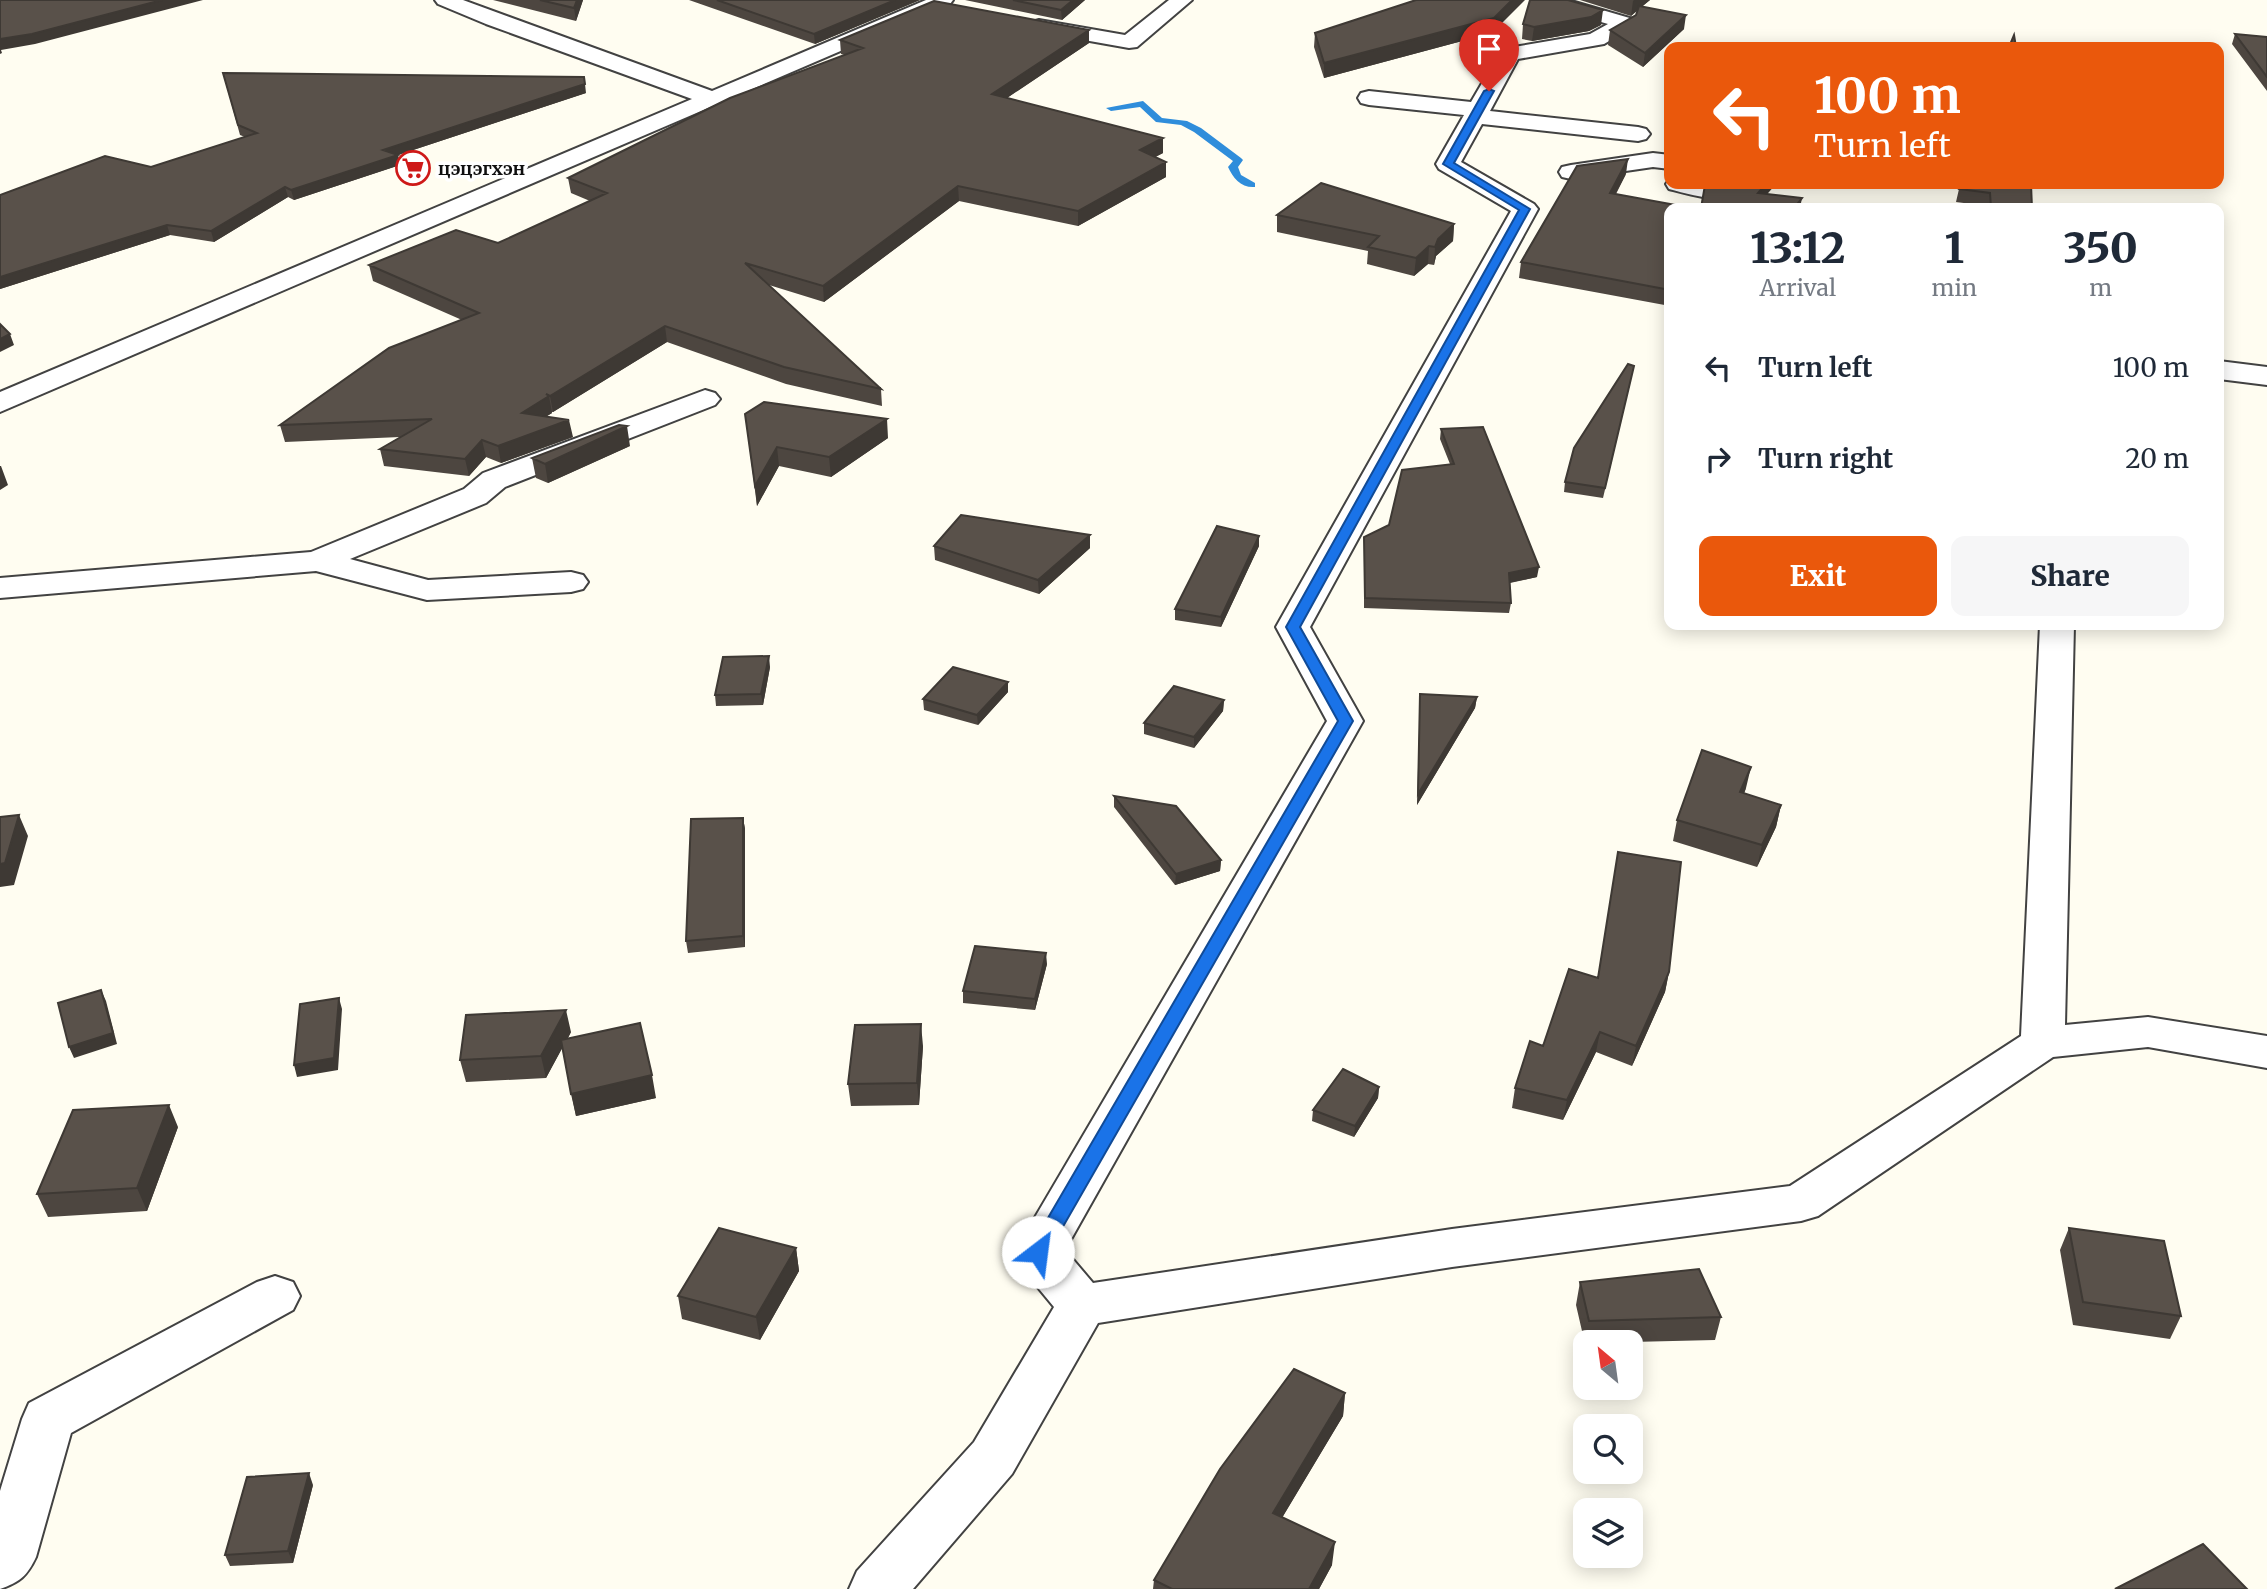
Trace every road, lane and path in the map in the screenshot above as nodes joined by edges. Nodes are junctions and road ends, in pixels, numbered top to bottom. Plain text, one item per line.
1 (445, 0) edge
2 (1182, 0) edge
3 (1552, 1) edge
4 (946, 5) edge
5 (1014, 21) edge
6 (711, 98) junction
7 (1369, 98) dead end
8 (1477, 113) junction
9 (1638, 134) dead end
10 (1664, 161) edge
11 (1619, 165) junction
12 (1572, 172) edge
13 (1664, 180) edge
14 (1707, 189) edge
15 (1725, 192) edge
16 (2224, 371) edge
17 (2267, 376) edge
18 (705, 399) dead end
19 (0, 403) edge
20 (317, 561) junction
21 (571, 582) dead end
22 (0, 588) edge
23 (2057, 630) edge
24 (2043, 1043) junction
25 (2267, 1052) edge
26 (275, 1296) dead end
27 (1082, 1305) junction
28 (0, 1564) edge
29 (877, 1589) edge

1 - 6 street
2 - 5 street
3 - 8 street
4 - 6 street
6 - 19 street
7 - 8 street
8 - 9 street
8 - 27 street
10 - 11 street
11 - 12 street
11 - 13 street
14 - 15 street
16 - 17 street
18 - 20 street
20 - 21 street
20 - 22 street
23 - 24 street
24 - 25 street
24 - 27 street
26 - 28 street
27 - 29 street

